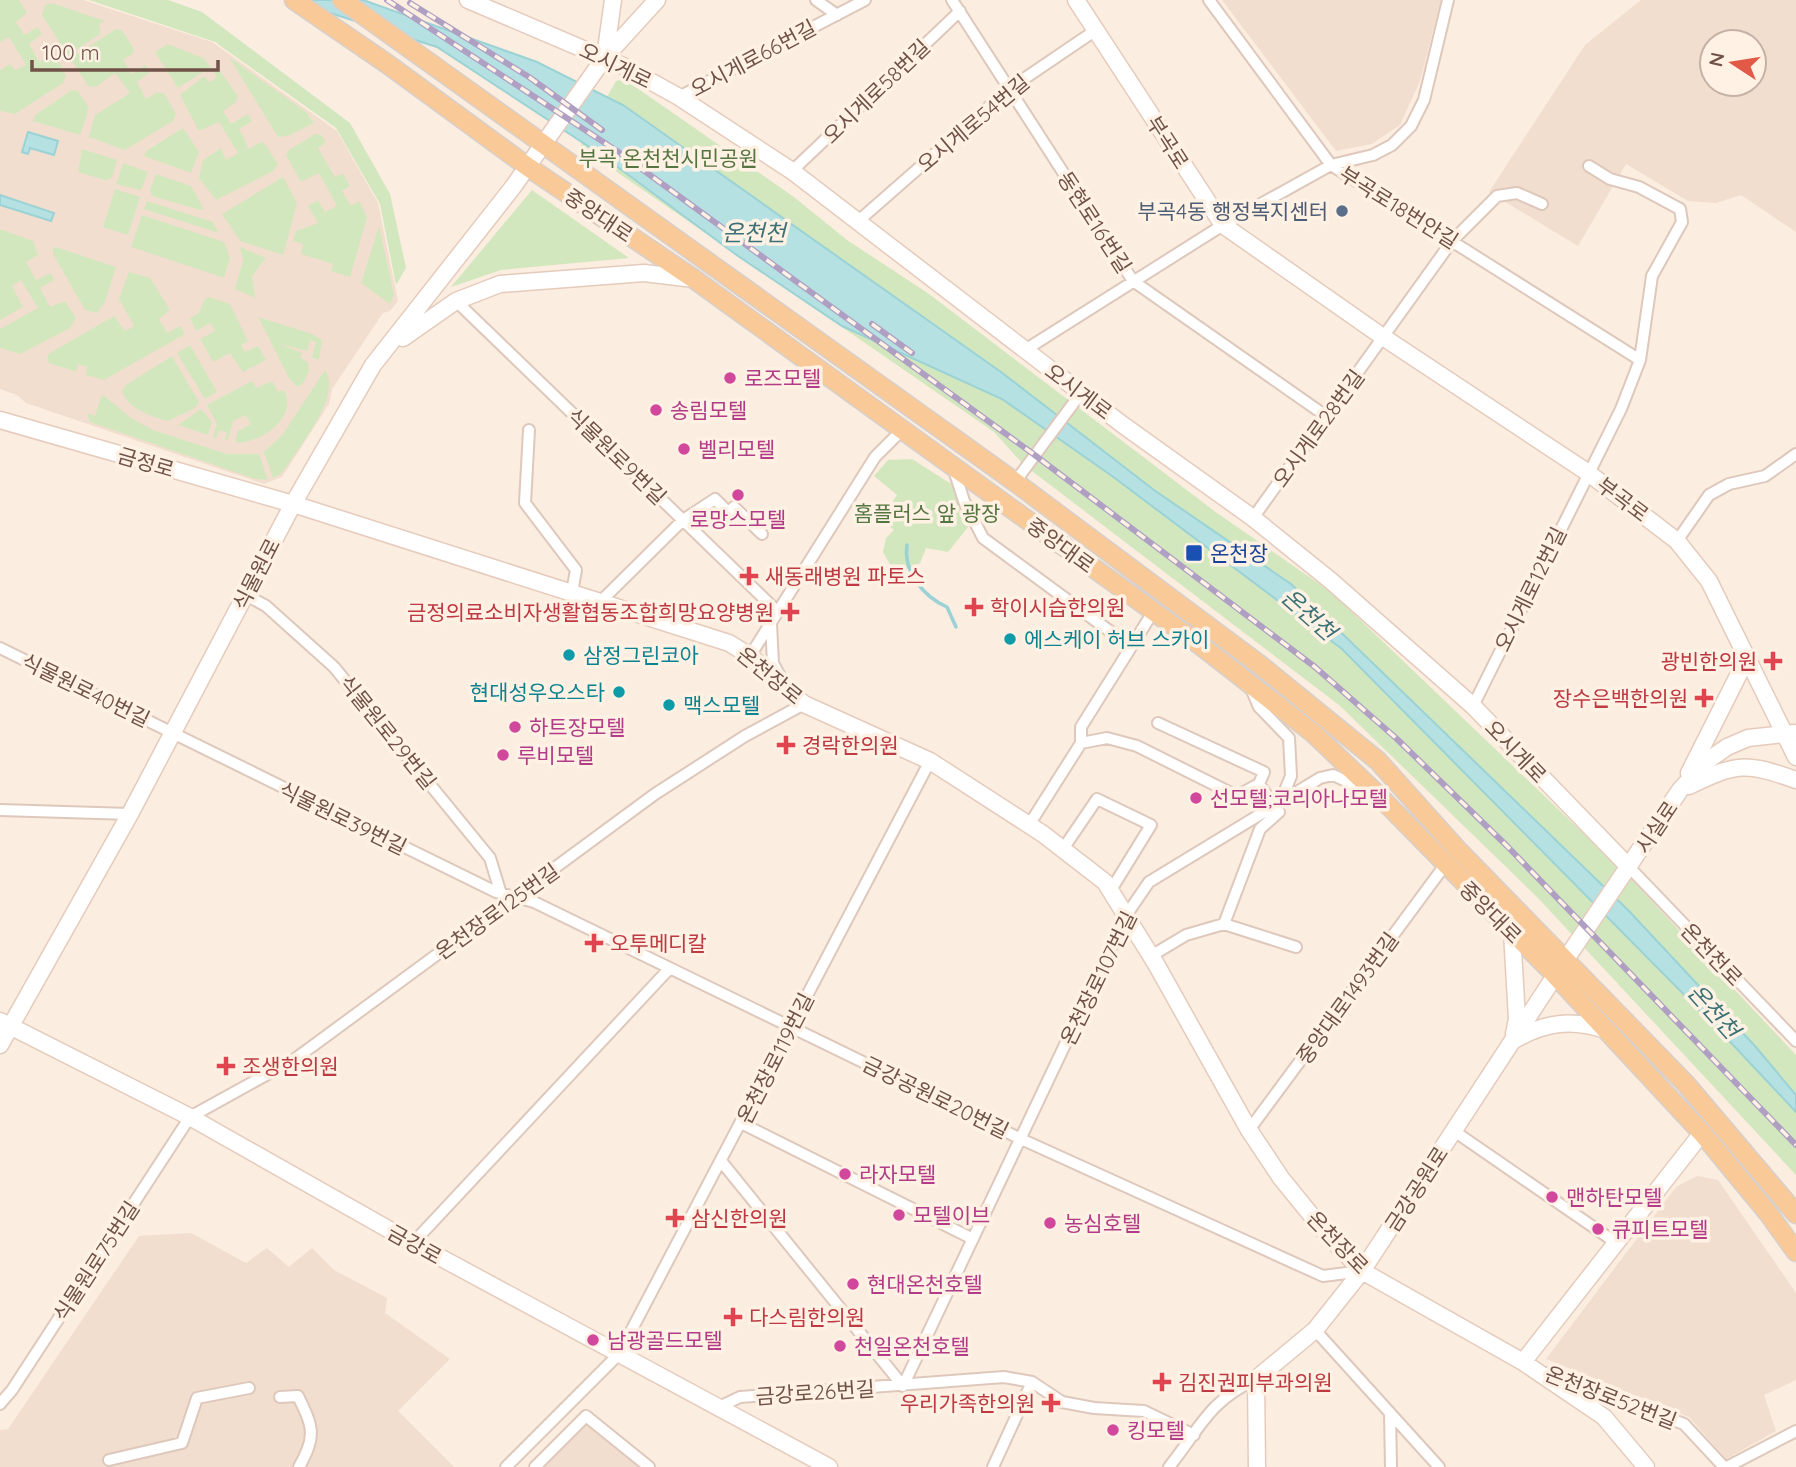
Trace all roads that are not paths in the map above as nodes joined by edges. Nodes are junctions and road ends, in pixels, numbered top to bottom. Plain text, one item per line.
1 (294, 0) edge
2 (342, 0) edge
3 (468, 0) edge
4 (613, 0) edge
5 (657, 0) edge
6 (817, 0) edge
7 (864, 0) edge
8 (952, 0) edge
9 (1076, 0) edge
10 (1209, 0) edge
11 (1448, 0) edge
12 (960, 11) junction
13 (837, 15) junction
14 (1096, 30) junction
15 (605, 57) junction
16 (1009, 89) junction
17 (680, 97) junction
18 (543, 147) junction
19 (1331, 165) junction
20 (1589, 166) dead end
21 (528, 167) junction
22 (792, 171) junction
23 (1542, 205) dead end
24 (856, 223) junction
25 (1223, 225) junction
26 (1451, 241) junction
27 (694, 279) junction
28 (1133, 281) junction
29 (456, 301) junction
30 (1383, 338) junction
31 (1025, 350) junction
32 (1640, 360) junction
33 (373, 366) junction
34 (1081, 393) junction
35 (1326, 416) junction
36 (0, 420) edge
37 (528, 430) dead end
38 (902, 430) junction
39 (1796, 454) edge
40 (953, 466) junction
41 (1587, 472) junction
42 (1015, 482) junction
43 (293, 504) junction
44 (1253, 518) junction
45 (683, 520) junction
46 (762, 534) dead end
47 (1676, 541) junction
48 (572, 592) junction
49 (246, 595) junction
50 (601, 601) junction
51 (778, 612) junction
52 (1153, 612) junction
53 (771, 624) junction
54 (1130, 646) junction
55 (0, 648) edge
56 (750, 656) junction
57 (1748, 656) junction
58 (1248, 681) junction
59 (788, 690) junction
60 (804, 704) junction
61 (1473, 706) junction
62 (1158, 723) dead end
63 (1790, 733) edge
64 (172, 734) junction
65 (1081, 743) junction
66 (1796, 757) edge
67 (686, 759) dead end
68 (930, 761) junction
69 (693, 769) junction
70 (1796, 780) edge
71 (1259, 784) junction
72 (1680, 790) junction
73 (1379, 796) junction
74 (1278, 801) junction
75 (1, 812) edge
76 (130, 814) junction
77 (1029, 825) junction
78 (1063, 849) junction
79 (1445, 865) junction
80 (1626, 871) junction
81 (1111, 890) junction
82 (502, 894) junction
83 (514, 898) junction
84 (1127, 914) junction
85 (1224, 924) junction
86 (1511, 932) junction
87 (1296, 947) dead end
88 (1151, 956) junction
89 (1566, 959) junction
90 (669, 969) junction
91 (1555, 975) junction
92 (6, 1024) edge
93 (791, 1026) junction
94 (1606, 1030) junction
95 (1512, 1041) junction
96 (1796, 1041) edge
97 (0, 1045) edge
98 (190, 1117) junction
99 (741, 1123) junction
100 (1249, 1130) junction
101 (1454, 1130) junction
102 (1702, 1133) junction
103 (1021, 1139) junction
104 (721, 1161) junction
105 (1796, 1214) edge
106 (973, 1239) junction
107 (1615, 1242) junction
108 (412, 1243) junction
109 (1796, 1252) edge
110 (1363, 1271) junction
111 (1315, 1330) junction
112 (620, 1354) junction
113 (1523, 1362) junction
114 (1256, 1379) junction
115 (1032, 1382) junction
116 (903, 1386) junction
117 (250, 1388) dead end
118 (280, 1397) dead end
119 (0, 1404) edge
120 (719, 1406) junction
121 (1390, 1413) junction
122 (1796, 1431) edge
123 (1194, 1436) junction
124 (109, 1460) dead end
125 (299, 1467) edge
126 (506, 1467) edge
127 (534, 1467) edge
128 (649, 1467) edge
129 (829, 1467) edge
130 (993, 1467) edge
131 (1169, 1467) edge
132 (1257, 1467) edge
133 (1391, 1467) edge
134 (1439, 1467) edge
135 (1647, 1467) edge
136 (1726, 1467) edge

1 - 21 main road, 중앙대로
2 - 18 main road, 중앙대로
3 - 15 main road, 오시게로
4 - 15 main road
5 - 15 main road, 식물원로
6 - 13 street
7 - 13 street, 오시게로66번길
8 - 12 street, 동현로16번길
9 - 14 main road, 부곡로
10 - 19 street, 부곡로18번안길
11 - 19 street
12 - 16 street, 동현로16번길
12 - 22 street, 오시게로58번길
13 - 17 street, 오시게로66번길
14 - 16 street, 오시게로54번길
14 - 25 main road, 부곡로
15 - 17 main road, 오시게로
15 - 18 main road, 식물원로
16 - 24 street, 오시게로54번길
16 - 28 street, 동현로16번길
17 - 22 main road, 오시게로
18 - 21 main road, 식물원로
18 - 42 main road, 중앙대로
19 - 25 street
19 - 26 street, 부곡로18번안길
20 - 32 street, 오시게로12번길
21 - 27 main road, 중앙대로
21 - 33 main road, 식물원로
22 - 24 main road, 오시게로
23 - 26 street
24 - 31 main road, 오시게로
25 - 28 street
25 - 30 main road, 부곡로
26 - 30 street
26 - 32 street, 부곡로18번안길
27 - 29 main road
27 - 38 main road, 중앙대로
28 - 31 street
28 - 35 street, 동현로16번길
29 - 33 main road
29 - 45 street, 식물원로9번길
30 - 35 street, 오시게로28번길
30 - 41 main road, 부곡로
31 - 34 main road, 오시게로
32 - 41 street, 오시게로12번길
33 - 43 main road, 식물원로
34 - 42 street
34 - 44 main road, 오시게로
35 - 44 street, 오시게로28번길
36 - 43 main road, 금정로
37 - 48 street
38 - 40 main road, 중앙대로
38 - 51 street
39 - 47 street
40 - 52 main road, 중앙대로
40 - 54 street
41 - 47 main road, 부곡로
41 - 61 street, 오시게로12번길
42 - 89 main road, 중앙대로
43 - 48 main road, 온천장로
43 - 49 main road, 식물원로
44 - 61 main road, 오시게로
45 - 46 street
45 - 50 street
45 - 51 street, 식물원로9번길
47 - 57 main road, 부곡로
48 - 50 main road, 온천장로
49 - 64 main road, 식물원로
49 - 82 street, 식물원로29번길
50 - 56 main road, 온천장로
51 - 53 street
52 - 54 street
52 - 58 main road, 중앙대로
53 - 56 street
53 - 59 street
54 - 65 street
55 - 64 street, 식물원로40번길
56 - 59 main road, 온천장로
57 - 63 main road, 부곡로
57 - 72 main road
58 - 73 main road, 중앙대로
58 - 74 street
59 - 60 main road, 온천장로
60 - 68 main road, 온천장로
60 - 69 street, 온천장로125번길
61 - 80 main road, 오시게로
62 - 71 street
63 - 66 main road, 부곡로
63 - 72 main road, 시실로
64 - 76 main road, 식물원로
64 - 82 street, 식물원로39번길
65 - 71 street
65 - 77 street
67 - 69 street
68 - 77 main road, 온천장로
68 - 93 street, 온천장로119번길
69 - 83 street, 온천장로125번길
70 - 72 main road
71 - 74 street
72 - 80 main road, 시실로
73 - 74 street, 온천장로107번길
73 - 79 main road, 중앙대로
74 - 84 street, 온천장로107번길
74 - 85 street
75 - 76 street
76 - 92 main road, 식물원로
77 - 78 main road, 온천장로
78 - 81 main road, 온천장로
78 - 81 street
79 - 86 main road, 중앙대로
79 - 100 street, 중앙대로1493번길
80 - 89 main road, 시실로
80 - 96 street, 온천천로
81 - 84 main road, 온천장로
82 - 83 street, 식물원로39번길
83 - 90 street, 금강공원로20번길
83 - 98 street, 온천장로125번길
84 - 88 main road, 온천장로
84 - 103 street, 온천장로107번길
85 - 87 street
85 - 88 street
86 - 91 main road, 중앙대로
86 - 95 main road
88 - 100 main road, 온천장로
89 - 91 main road, 시실로
89 - 105 main road, 중앙대로
90 - 93 street, 금강공원로20번길
90 - 108 street
91 - 94 main road, 중앙대로
91 - 95 main road, 금강공원로
92 - 97 main road, 식물원로
92 - 98 main road, 금강로
93 - 99 street, 온천장로119번길
93 - 103 street, 금강공원로20번길
94 - 95 main road
94 - 102 main road, 중앙대로
95 - 101 main road, 금강공원로
98 - 108 main road, 금강로
98 - 119 street, 식물원로75번길
99 - 104 street, 온천장로119번길
99 - 106 street
100 - 110 main road, 온천장로
101 - 107 street
101 - 110 main road, 금강공원로
102 - 107 main road
102 - 109 main road, 중앙대로
103 - 106 street, 온천장로107번길
103 - 110 street, 금강공원로20번길
104 - 112 street, 온천장로119번길
104 - 116 street
106 - 116 street, 온천장로107번길
107 - 113 main road
108 - 112 main road, 금강로
110 - 111 main road, 금강공원로
110 - 113 main road, 온천장로
111 - 114 main road, 금강공원로
111 - 121 street
112 - 120 main road, 금강로
112 - 126 street, 온천장로119번길
113 - 135 main road, 온천장로
113 - 136 street, 온천장로52번길
114 - 123 street
114 - 132 main road
115 - 116 street, 금강로26번길
115 - 123 street, 금강로26번길
115 - 130 street
116 - 120 street, 금강로26번길
117 - 124 street
118 - 125 street
120 - 129 main road, 금강로
121 - 133 street
121 - 134 street
122 - 136 street
123 - 131 street
127 - 128 street

